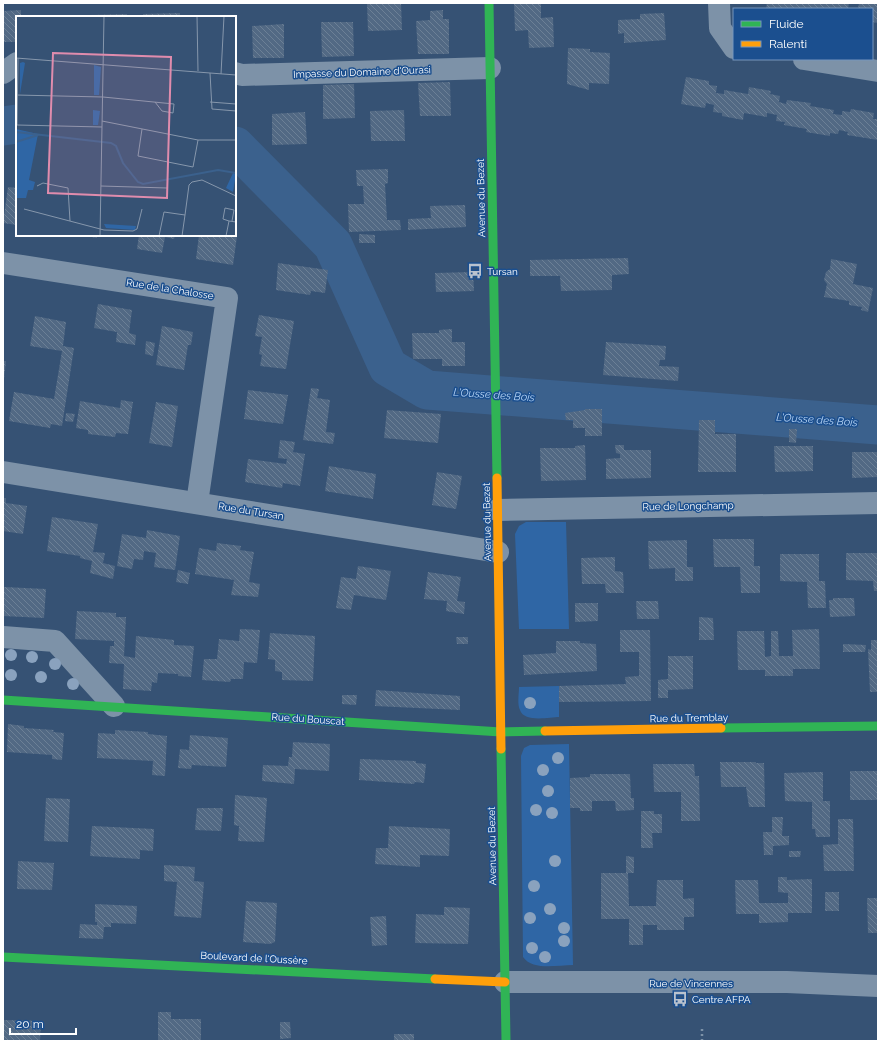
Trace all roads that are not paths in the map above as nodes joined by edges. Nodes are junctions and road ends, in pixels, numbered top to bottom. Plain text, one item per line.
1 (489, 3) edge
2 (719, 3) edge
3 (733, 47) edge
4 (810, 60) edge
5 (16, 64) edge
6 (490, 68) junction
7 (878, 71) edge
8 (3, 73) edge
9 (236, 73) edge
10 (3, 263) edge
11 (3, 472) edge
12 (197, 503) junction
13 (878, 503) edge
14 (497, 510) junction
15 (498, 552) junction
16 (3, 637) edge
17 (3, 700) edge
18 (114, 706) junction
19 (878, 726) edge
20 (501, 732) junction
21 (3, 957) edge
22 (505, 982) junction
23 (878, 986) edge
24 (506, 1041) edge

1 - 6 street, Avenue du Bezet
2 - 3 street
4 - 7 street
5 - 8 street
6 - 9 street, Impasse du Domaine d'Ourasi
6 - 14 street, Avenue du Bezet
10 - 12 street, Rue de la Chalosse
11 - 12 street, Rue du Tursan
12 - 15 street, Rue du Tursan
13 - 14 street, Rue de Longchamp
14 - 15 street, Avenue du Bezet
15 - 20 street, Avenue du Bezet
16 - 18 street
17 - 18 street, Rue du Bouscat
18 - 20 street, Rue du Bouscat
19 - 20 street, Rue du Tremblay
20 - 22 street, Avenue du Bezet
21 - 22 street, Boulevard de l'Oussère
22 - 23 street, Rue de Vincennes
22 - 24 street, Avenue du Bezet

